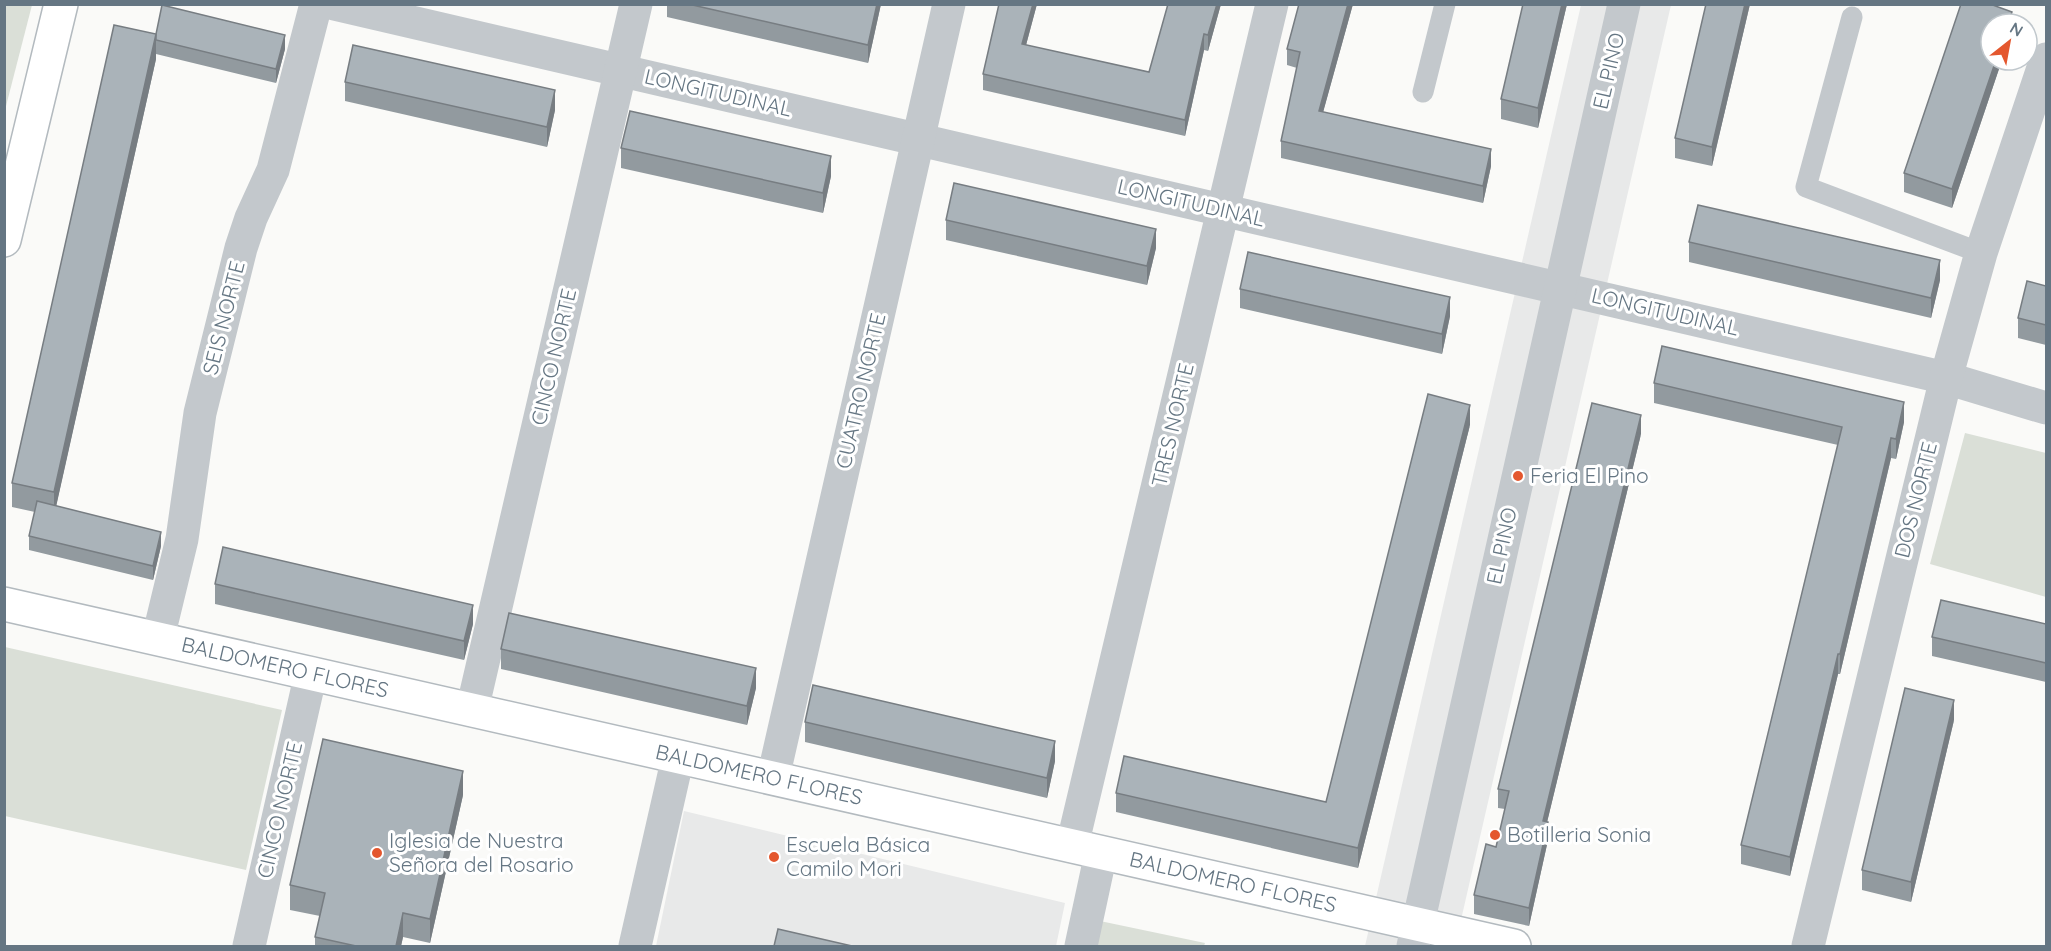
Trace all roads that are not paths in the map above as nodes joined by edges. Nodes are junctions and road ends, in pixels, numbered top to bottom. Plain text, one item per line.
1 (61, 4) edge
2 (316, 4) edge
3 (334, 4) edge
4 (636, 4) edge
5 (949, 4) edge
6 (1272, 4) edge
7 (1445, 4) edge
8 (1624, 4) edge
9 (1852, 17) dead end
10 (2046, 59) edge
11 (621, 71) junction
12 (1423, 92) dead end
13 (918, 140) junction
14 (1224, 211) junction
15 (4, 240) edge
16 (1981, 254) junction
17 (1559, 288) junction
18 (1946, 378) junction
19 (2046, 408) edge
20 (4, 604) edge
21 (158, 638) junction
22 (311, 673) junction
23 (472, 710) junction
24 (678, 757) junction
25 (773, 778) junction
26 (1087, 849) junction
27 (1416, 935) edge
28 (249, 946) edge
29 (635, 946) edge
30 (1081, 946) edge
31 (1514, 946) edge
32 (1808, 946) edge

1 - 15 street
2 - 21 street, SEIS NORTE
3 - 11 street, LONGITUDINAL
4 - 11 street, CINCO NORTE
5 - 13 street, CUATRO NORTE
6 - 14 street, TRES NORTE
7 - 12 lane
8 - 17 street, EL PINO
9 - 16 lane
10 - 16 street, DOS NORTE
11 - 13 street, LONGITUDINAL
11 - 23 street, CINCO NORTE
13 - 14 street, LONGITUDINAL
13 - 25 street, CUATRO NORTE
14 - 17 street, LONGITUDINAL
14 - 26 street, TRES NORTE
16 - 18 street, DOS NORTE
17 - 18 street, LONGITUDINAL
17 - 27 street, EL PINO
18 - 19 street, LONGITUDINAL
18 - 32 street, DOS NORTE
20 - 21 street, BALDOMERO FLORES
21 - 22 street, BALDOMERO FLORES
22 - 23 street, BALDOMERO FLORES
22 - 28 street, CINCO NORTE
23 - 24 street, BALDOMERO FLORES
24 - 25 street, BALDOMERO FLORES
24 - 29 street
25 - 26 street, BALDOMERO FLORES
26 - 27 street, BALDOMERO FLORES
26 - 30 street, TRES NORTE
27 - 31 street, BALDOMERO FLORES

